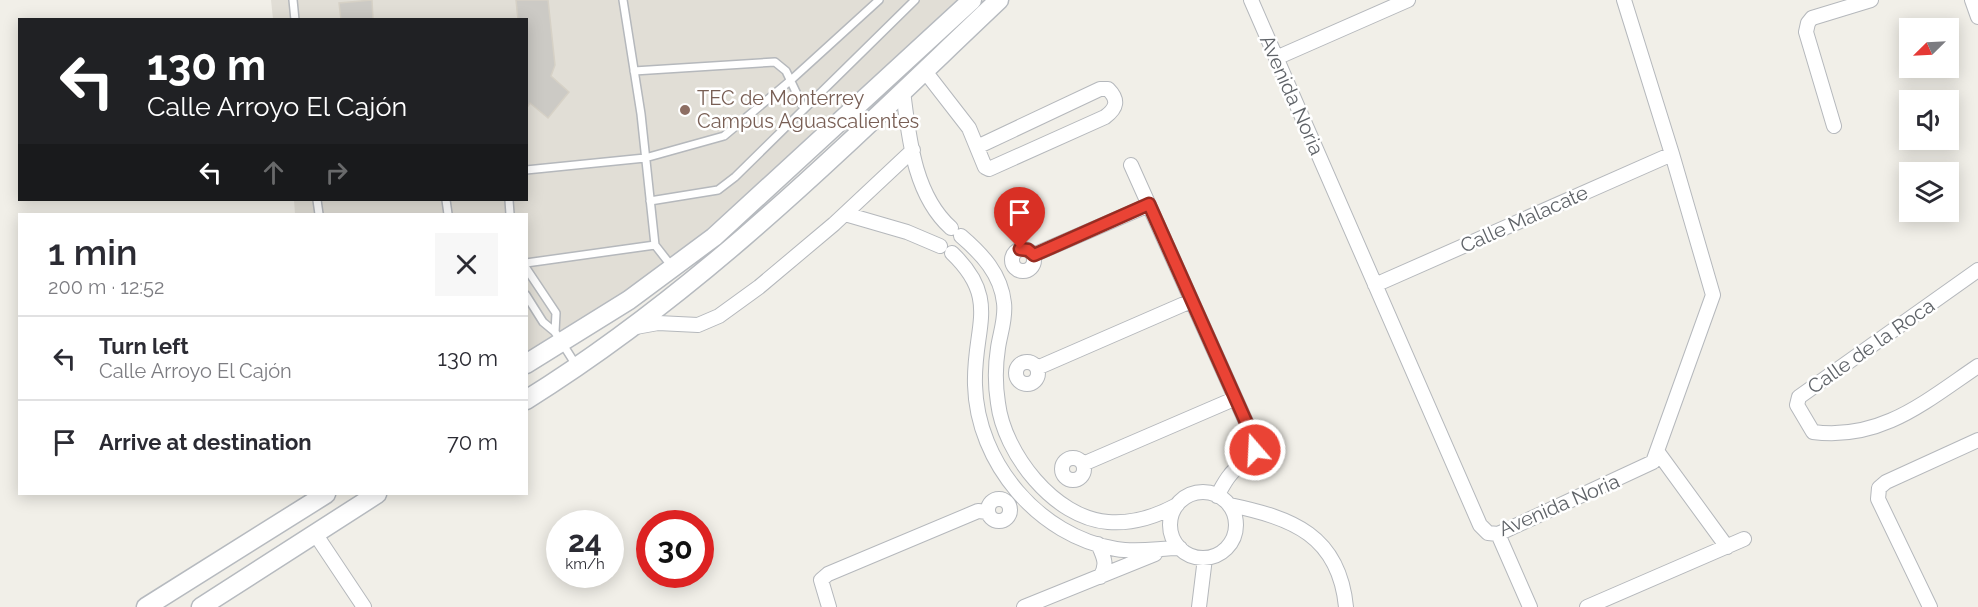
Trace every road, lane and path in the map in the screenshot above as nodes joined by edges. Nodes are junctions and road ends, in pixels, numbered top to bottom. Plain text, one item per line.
1 (293, 0) edge
2 (623, 0) edge
3 (879, 0) edge
4 (915, 0) edge
5 (972, 0) edge
6 (999, 0) edge
7 (1251, 0) edge
8 (1408, 0) edge
9 (1623, 0) edge
10 (1871, 0) edge
11 (1972, 0) edge
12 (1978, 17) edge
13 (295, 18) edge
14 (1276, 58) junction
15 (924, 70) junction
16 (634, 71) junction
17 (791, 80) junction
18 (903, 91) junction
19 (804, 109) junction
20 (1834, 126) dead end
21 (977, 147) junction
22 (913, 150) junction
23 (1672, 153) junction
24 (645, 158) junction
25 (1131, 165) dead end
26 (528, 170) edge
27 (650, 201) junction
28 (1149, 204) junction
29 (935, 212) junction
30 (845, 214) junction
31 (918, 237) junction
32 (655, 245) junction
33 (1034, 255) dead end
34 (528, 263) edge
35 (674, 269) junction
36 (1978, 270) edge
37 (528, 271) edge
38 (1375, 285) junction
39 (528, 298) edge
40 (1191, 302) junction
41 (636, 327) junction
42 (558, 337) junction
43 (528, 362) edge
44 (1978, 366) edge
45 (578, 367) junction
46 (1037, 368) dead end
47 (528, 399) edge
48 (1234, 399) junction
49 (1978, 440) edge
50 (1657, 451) junction
51 (1083, 464) dead end
52 (324, 495) edge
53 (375, 495) edge
54 (1217, 495) junction
55 (1177, 505) junction
56 (1230, 505) junction
57 (988, 512) dead end
58 (316, 534) junction
59 (1498, 534) junction
60 (1744, 539) dead end
61 (1098, 544) junction
62 (1727, 547) junction
63 (1180, 548) junction
64 (1160, 552) junction
65 (1205, 558) junction
66 (1100, 577) junction
67 (146, 607) edge
68 (201, 607) edge
69 (364, 607) edge
70 (829, 607) edge
71 (1024, 607) edge
72 (1199, 607) edge
73 (1346, 607) edge
74 (1530, 607) edge
75 (1587, 607) edge
76 (1930, 607) edge

1 - 13 lane
2 - 16 lane
3 - 17 lane
4 - 19 lane
5 - 35 main road
6 - 15 main road
7 - 14 street, Avenida Noria
8 - 14 street
9 - 23 street, Avenida Noria
10 - 20 street
11 - 12 street
14 - 38 street, Avenida Noria
15 - 18 main road
15 - 21 street
16 - 17 lane
16 - 24 lane
17 - 19 lane
17 - 24 lane
18 - 22 street
18 - 41 main road
19 - 27 lane
21 - 21 street
22 - 29 street
22 - 30 street
23 - 38 street, Calle Malacate
23 - 50 street, Avenida Noria
24 - 26 lane
24 - 27 lane
25 - 28 street
27 - 32 lane
28 - 33 street
28 - 40 street
29 - 31 street
29 - 55 street
30 - 31 street
30 - 41 street
31 - 61 street
32 - 34 lane
32 - 35 lane
35 - 42 main road
36 - 44 street, Calle de la Roca
37 - 42 lane
38 - 59 street, Avenida Noria
39 - 42 lane
40 - 46 street
40 - 48 street
41 - 45 main road
42 - 43 main road
42 - 45 lane
45 - 47 main road
48 - 51 street
48 - 54 street
49 - 76 street
50 - 59 street, Avenida Noria
50 - 62 street
52 - 67 main road
53 - 58 main road
54 - 55 street
54 - 56 street
55 - 63 street
56 - 65 street
56 - 73 street
57 - 70 street
58 - 68 main road
58 - 69 street
59 - 74 street
60 - 62 street
61 - 64 street
61 - 66 street
62 - 75 street
63 - 64 street
63 - 65 street
64 - 66 street
65 - 72 street
66 - 71 street

